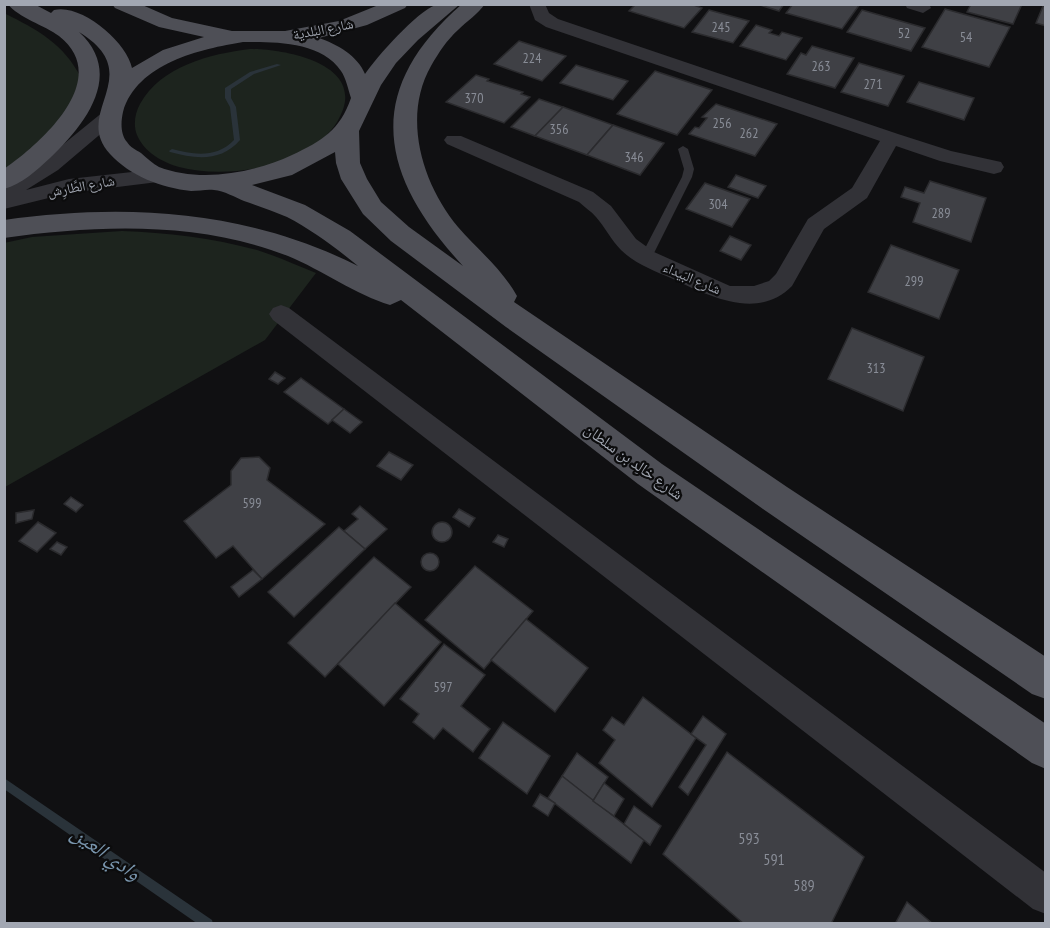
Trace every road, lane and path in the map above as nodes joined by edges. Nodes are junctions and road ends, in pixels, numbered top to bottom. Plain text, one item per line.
1 (18, 4) edge
2 (41, 4) edge
3 (122, 4) edge
4 (398, 4) edge
5 (450, 4) edge
6 (475, 4) edge
7 (537, 4) edge
8 (243, 36) junction
9 (281, 37) junction
10 (361, 99) junction
11 (114, 106) junction
12 (346, 130) junction
13 (891, 138) junction
14 (454, 140) dead end
15 (683, 148) dead end
16 (994, 167) dead end
17 (159, 176) junction
18 (4, 181) edge
19 (221, 183) junction
20 (4, 194) edge
21 (4, 202) edge
22 (4, 229) edge
23 (646, 258) junction
24 (281, 314) dead end
25 (516, 319) junction
26 (471, 339) junction
27 (1046, 680) edge
28 (1046, 749) edge
29 (1046, 896) edge

1 - 18 main road
2 - 11 main road
3 - 8 main road
4 - 9 main road, شارع البلدية
5 - 10 main road
6 - 25 main road
7 - 13 street
8 - 9 main road
8 - 11 main road
9 - 10 main road
10 - 12 main road
11 - 17 main road
11 - 20 street, شارع الطَّارِش
12 - 19 main road
12 - 25 main road
13 - 16 street
13 - 23 street, شارع البَيداء
14 - 23 street, شارع البَيداء
15 - 23 lane
17 - 19 main road
17 - 21 street, شارع الطَّارِش
19 - 26 main road, شارع خالِد بن سلطان
22 - 26 main road
24 - 29 street
25 - 27 main road
26 - 28 main road, شارع خالِد بن سلطان

